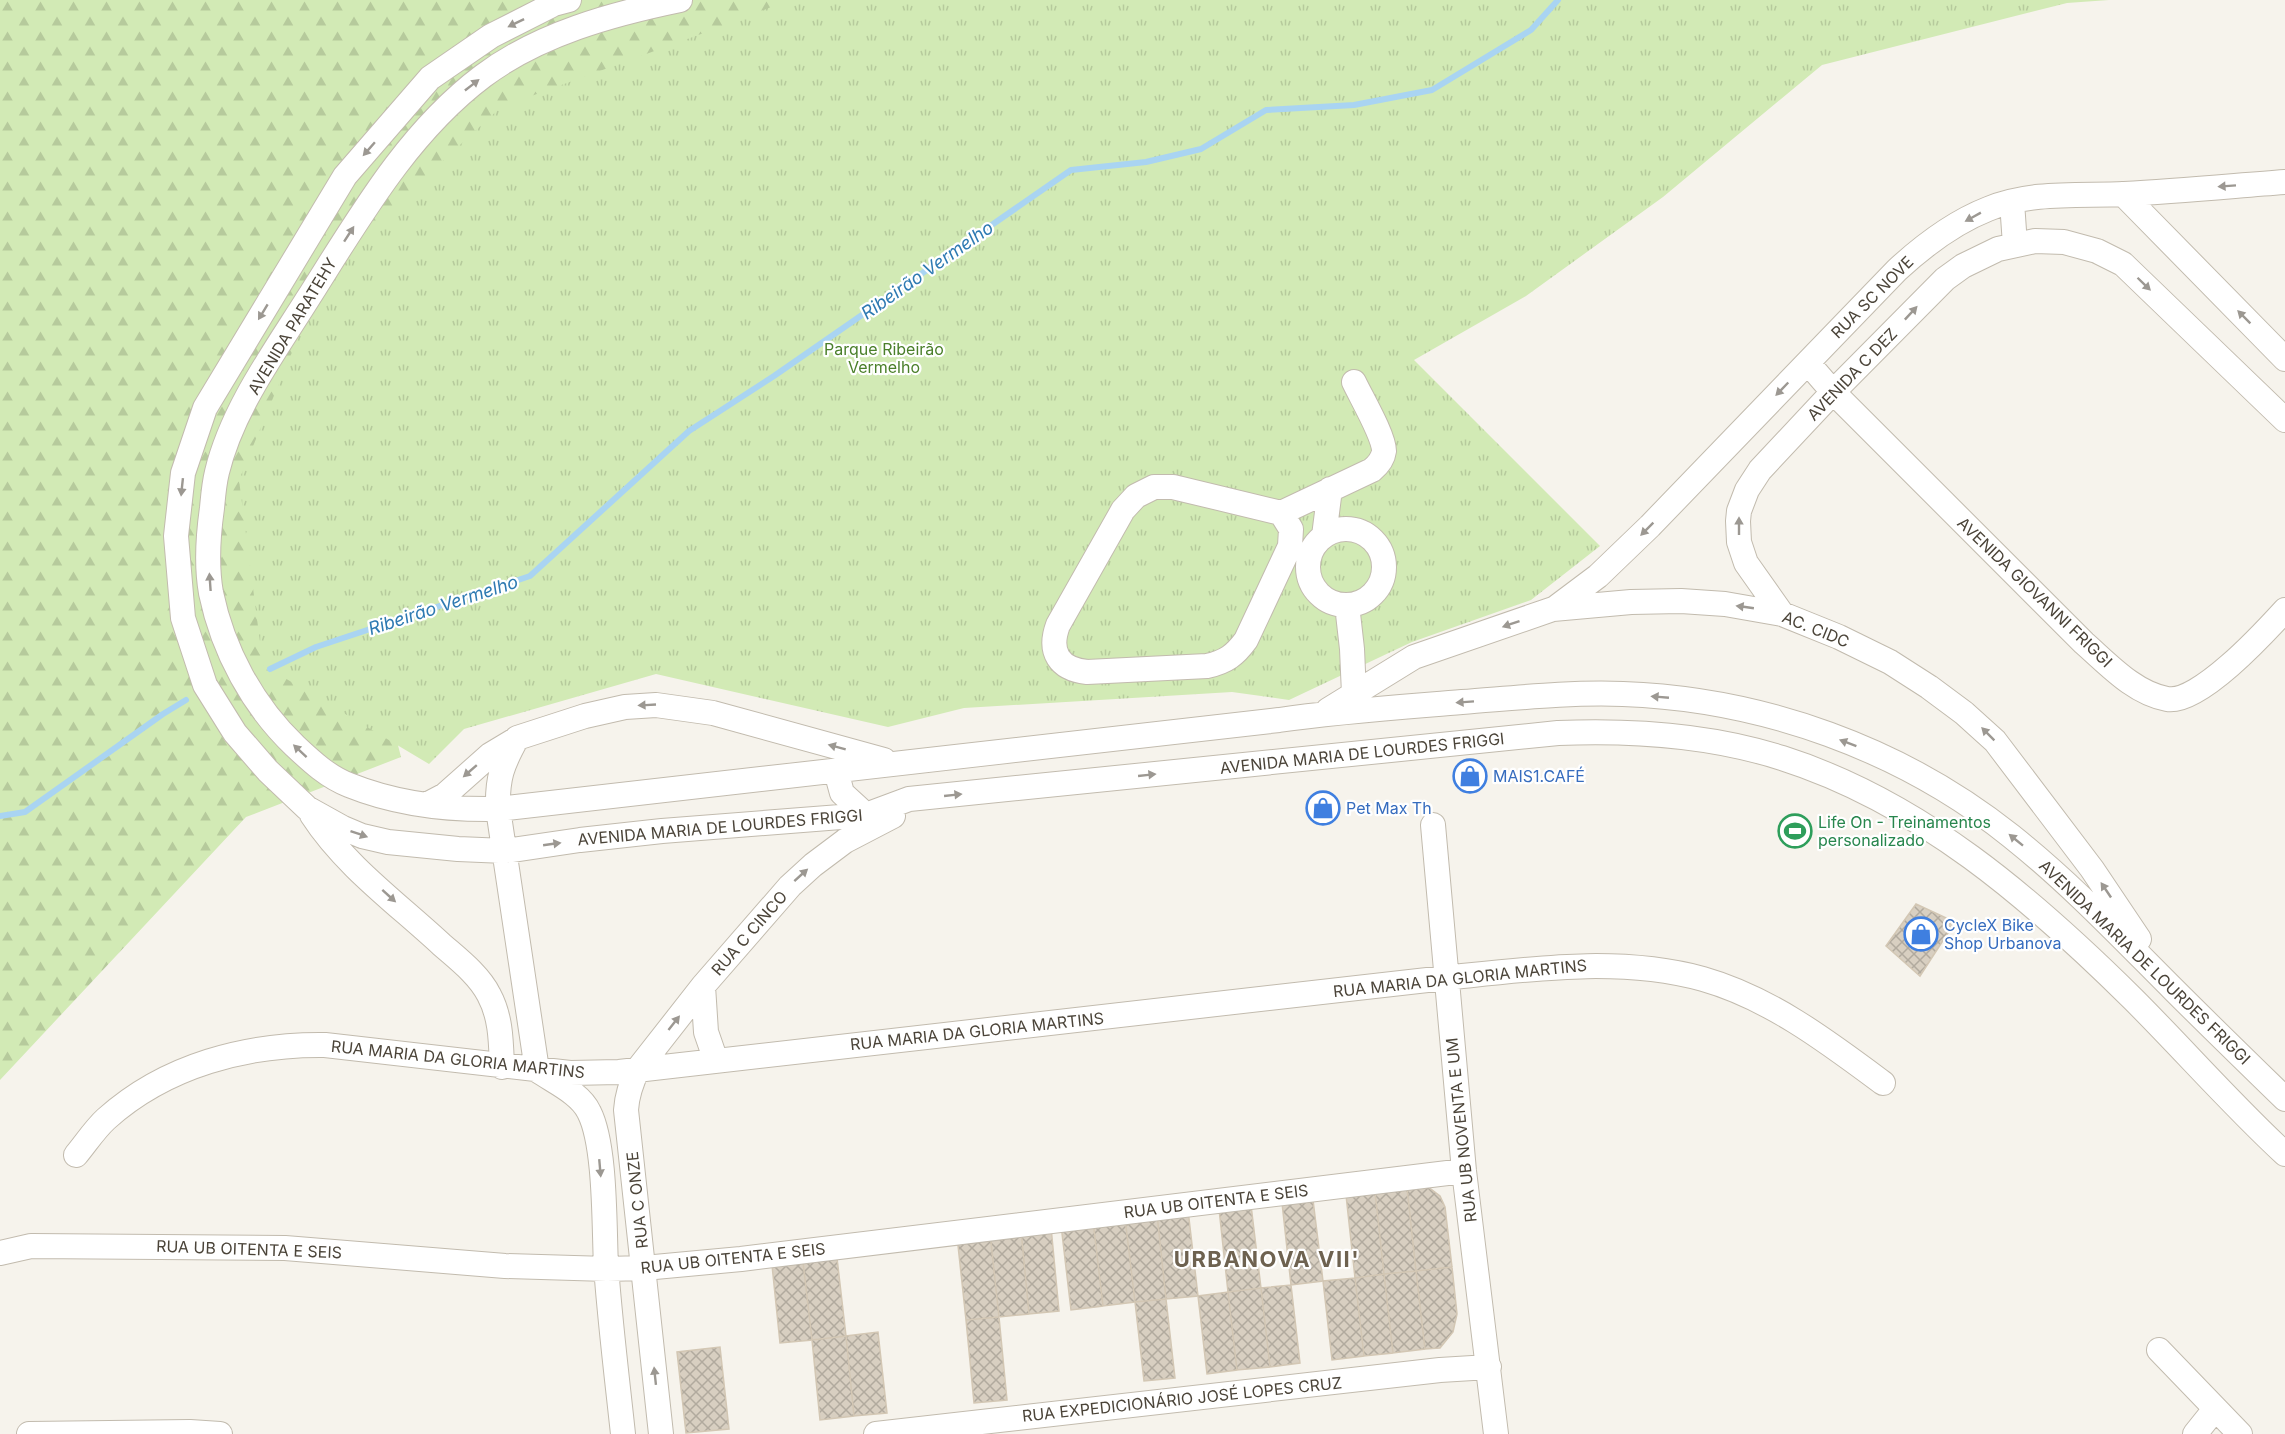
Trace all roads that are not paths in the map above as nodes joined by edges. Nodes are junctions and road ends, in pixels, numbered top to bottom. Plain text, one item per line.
1 (569, 0) edge
2 (680, 0) edge
3 (2285, 182) edge
4 (2123, 194) junction
5 (2012, 201) junction
6 (2015, 245) junction
7 (2285, 358) edge
8 (1808, 363) junction
9 (1354, 382) dead end
10 (1833, 392) junction
11 (2285, 420) edge
12 (1330, 489) junction
13 (1281, 513) junction
14 (1308, 545) junction
15 (1347, 605) junction
16 (1554, 609) junction
17 (2285, 610) edge
18 (1782, 614) junction
19 (1354, 694) junction
20 (1324, 713) junction
21 (517, 738) junction
22 (893, 763) junction
23 (836, 771) junction
24 (348, 785) joint
25 (909, 799) junction
26 (426, 805) junction
27 (307, 808) junction
28 (498, 809) junction
29 (867, 814) junction
30 (1433, 825) dead end
31 (845, 841) junction
32 (505, 851) junction
33 (1445, 978) junction
34 (703, 986) junction
35 (2174, 990) junction
36 (716, 1061) junction
37 (502, 1067) junction
38 (638, 1069) junction
39 (537, 1070) junction
40 (1883, 1083) dead end
41 (2285, 1099) edge
42 (626, 1110) joint
43 (2285, 1154) edge
44 (76, 1155) dead end
45 (1464, 1171) junction
46 (0, 1253) edge
47 (644, 1268) junction
48 (607, 1269) junction
49 (2159, 1350) dead end
50 (1489, 1367) junction
51 (2215, 1409) junction
52 (29, 1434) edge
53 (220, 1434) edge
54 (623, 1434) edge
55 (661, 1434) edge
56 (876, 1434) edge
57 (1496, 1434) edge
58 (2195, 1434) edge
59 (2240, 1434) edge

1 -> 27 street, AVENIDA PARATEHY
24 -> 2 street, AVENIDA PARATEHY
3 -> 4 street, RUA SC NOVE
4 - 5 street, RUA SC NOVE
7 -> 4 street
5 - 6 street
5 -> 8 street, RUA SC NOVE
10 -> 6 street, AVENIDA C DEZ
6 -> 11 street, AVENIDA C DEZ
8 - 10 street, AVENIDA GIOVANNI FRIGGI
8 -> 16 street, RUA SC NOVE
9 - 12 street
10 - 17 street, AVENIDA GIOVANNI FRIGGI
18 -> 10 street, AVENIDA C DEZ
12 - 13 street
12 - 14 street
13 - 14 street
13 - 14 street
14 - 15 street
14 - 15 street
15 - 19 street
18 -> 16 street, AC. CIDC
16 -> 19 street, AC. CIDC
35 -> 18 street, AC. CIDC
19 - 20 street, AC. CIDC
20 - 22 street, AVENIDA MARIA DE LOURDES FRIGGI
35 -> 20 street, AVENIDA MARIA DE LOURDES FRIGGI
22 -> 21 street
21 -> 26 street
21 - 28 street
22 - 23 street, AVENIDA MARIA DE LOURDES FRIGGI
23 - 28 street, AVENIDA MARIA DE LOURDES FRIGGI
23 - 29 street
24 - 26 street, AVENIDA MARIA DE LOURDES FRIGGI
25 - 29 street, AVENIDA MARIA DE LOURDES FRIGGI
25 - 31 street, RUA C CINCO
25 -> 43 street, AVENIDA MARIA DE LOURDES FRIGGI
26 - 28 street, AVENIDA MARIA DE LOURDES FRIGGI
27 -> 32 street, AVENIDA MARIA DE LOURDES FRIGGI
27 -> 37 street
28 - 32 street
29 - 31 street
32 -> 29 street, AVENIDA MARIA DE LOURDES FRIGGI
30 - 33 street, RUA UB NOVENTA E UM
34 -> 31 street, RUA C CINCO
32 - 39 street
33 - 36 street, RUA MARIA DA GLORIA MARTINS
33 - 40 street, RUA MARIA DA GLORIA MARTINS
33 - 45 street, RUA UB NOVENTA E UM
34 - 36 street
38 -> 34 street, RUA C CINCO
35 - 41 street, AVENIDA MARIA DE LOURDES FRIGGI
36 - 38 street, RUA MARIA DA GLORIA MARTINS
37 - 39 street, RUA MARIA DA GLORIA MARTINS
37 - 44 street, RUA MARIA DA GLORIA MARTINS
38 - 39 street, RUA MARIA DA GLORIA MARTINS
38 - 42 street, RUA C CINCO
39 -> 48 street, RUA C ONZE
42 - 47 street, RUA C ONZE
45 - 47 street, RUA UB OITENTA E SEIS
45 - 50 street, RUA UB NOVENTA E UM
46 - 48 street, RUA UB OITENTA E SEIS
47 - 48 street, RUA UB OITENTA E SEIS
55 -> 47 street, RUA C ONZE
48 - 54 street, RUA C ONZE
49 - 51 street
50 - 56 street, RUA EXPEDICIONÁRIO JOSÉ LOPES CRUZ
50 - 57 street, RUA UB NOVENTA E UM
51 - 58 street
51 - 59 street
52 - 53 street

